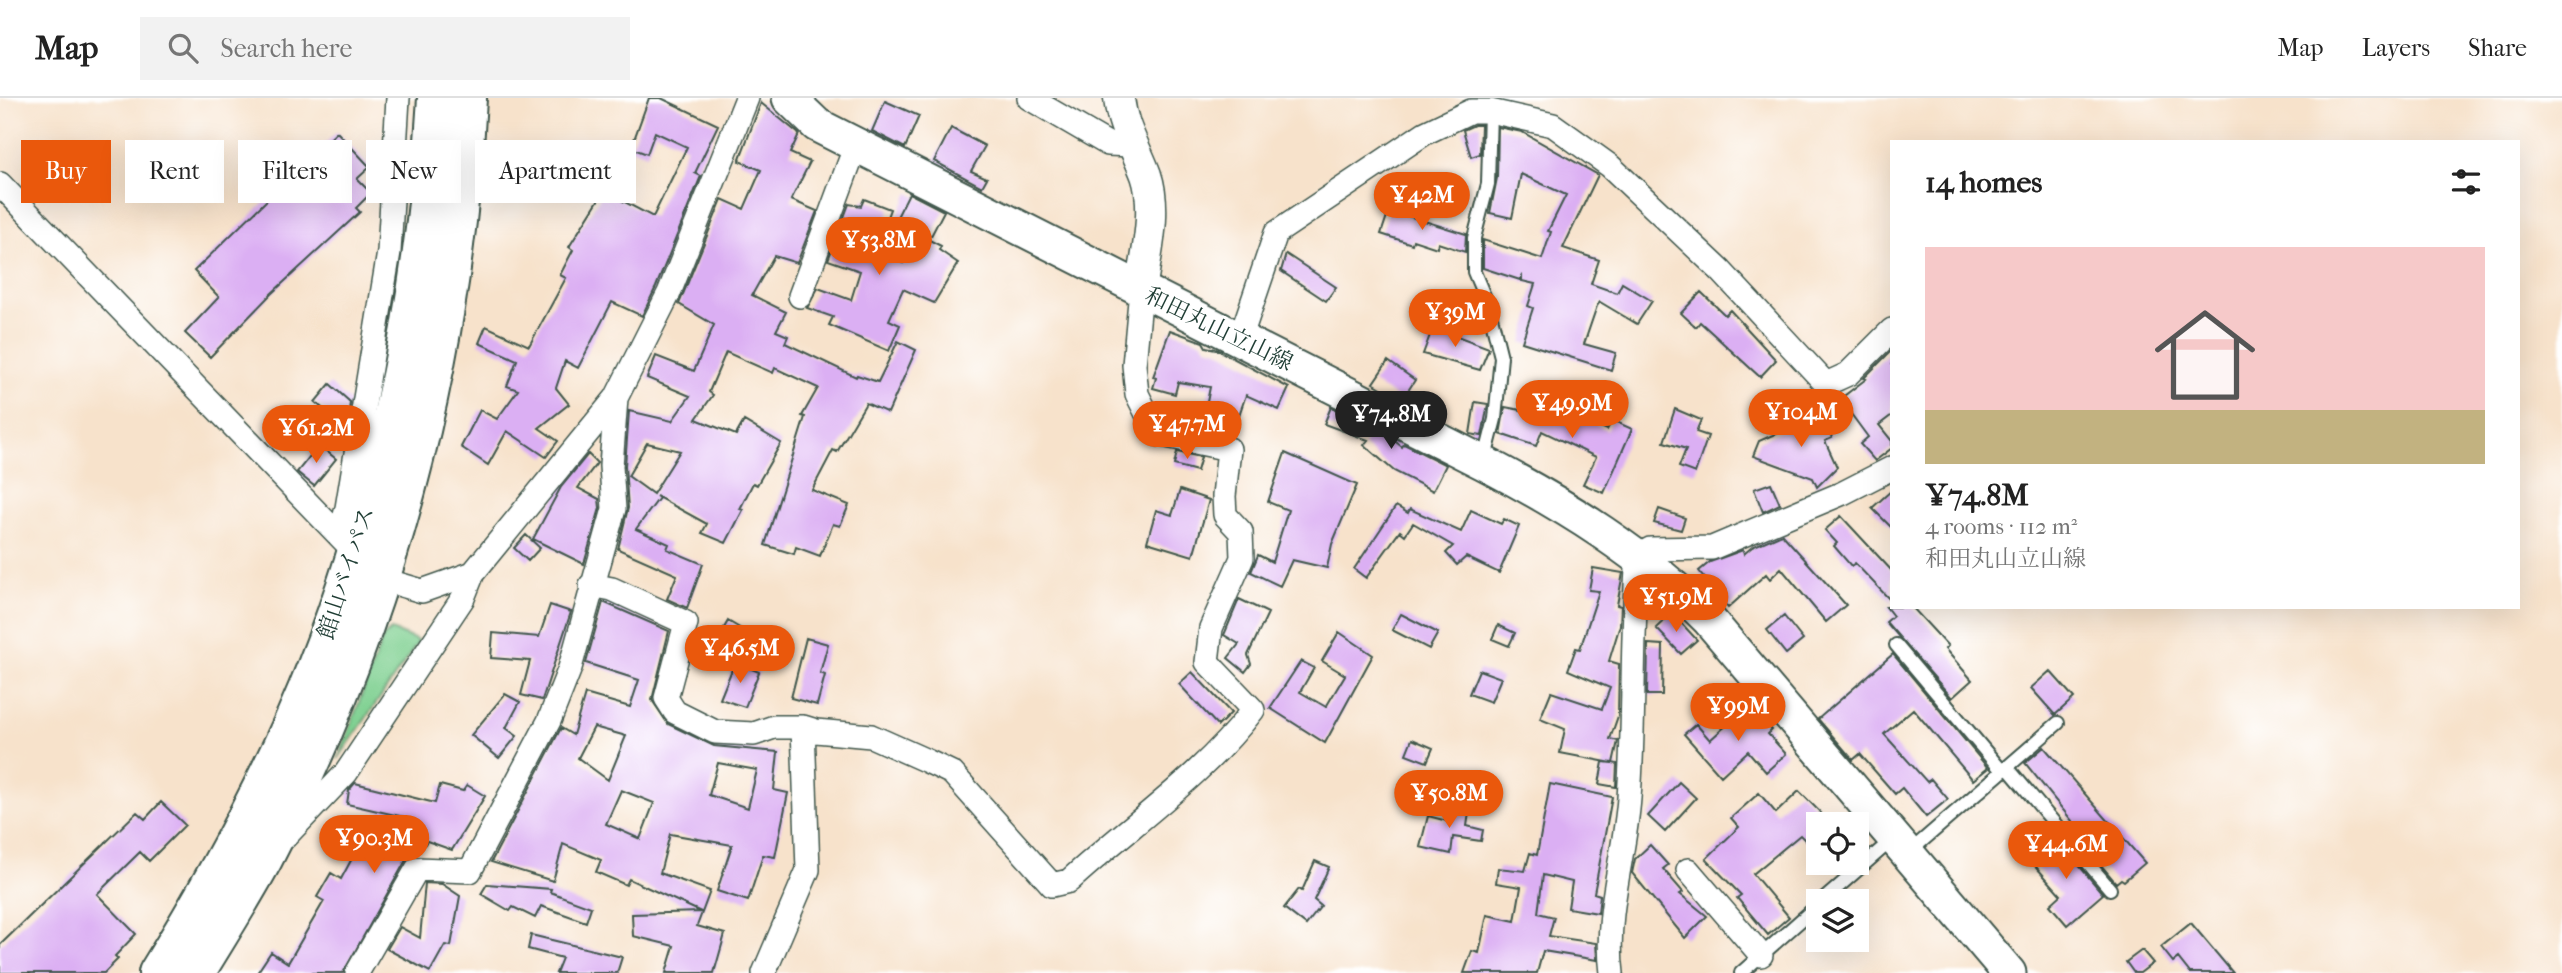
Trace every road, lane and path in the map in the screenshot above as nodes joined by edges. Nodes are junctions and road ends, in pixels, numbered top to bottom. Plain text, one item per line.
1 (398, 98) edge
2 (437, 98) edge
3 (467, 98) edge
4 (747, 98) edge
5 (789, 98) edge
6 (1029, 98) edge
7 (1119, 98) edge
8 (1490, 111) junction
9 (856, 145) junction
10 (1131, 145) junction
11 (0, 184) edge
12 (1141, 290) junction
13 (800, 296) dead end
14 (1890, 332) edge
15 (1240, 339) junction
16 (616, 398) junction
17 (1484, 463) junction
18 (1890, 469) edge
19 (347, 543) junction
20 (1638, 557) junction
21 (473, 573) junction
22 (381, 579) junction
23 (592, 585) junction
24 (1896, 645) dead end
25 (2058, 723) dead end
26 (803, 727) junction
27 (2004, 769) junction
28 (1900, 846) junction
29 (262, 861) junction
30 (1688, 870) dead end
31 (1839, 889) edge
32 (2110, 889) dead end
33 (1806, 916) edge
34 (1761, 955) junction
35 (158, 973) edge
36 (195, 973) edge
37 (357, 973) edge
38 (764, 973) edge
39 (1612, 973) edge
40 (1741, 973) edge
41 (2009, 973) edge

1 - 19 street
2 - 19 highway, 館山バイパス
3 - 22 highway, 館山バイパス
4 - 16 street
5 - 9 main road, 和田丸山立山線
6 - 10 street
7 - 10 street
8 - 14 street
8 - 15 street
8 - 17 lane
9 - 12 main road, 和田丸山立山線
9 - 13 street
10 - 12 street
11 - 19 street
12 - 15 main road, 和田丸山立山線
12 - 26 street
15 - 17 main road, 和田丸山立山線
16 - 21 street
16 - 23 street
17 - 20 main road, 和田丸山立山線
18 - 20 street
19 - 22 street
19 - 35 highway, 館山バイパス
20 - 28 main road, 和田丸山立山線
20 - 39 street
21 - 22 street
21 - 29 street
22 - 29 highway, 館山バイパス
23 - 26 street
23 - 37 street
24 - 27 lane
25 - 27 lane
26 - 38 street
27 - 28 lane
27 - 32 lane
28 - 31 lane
28 - 41 main road, 和田丸山立山線
29 - 36 highway, 館山バイパス
30 - 34 street
33 - 34 lane
34 - 40 lane

